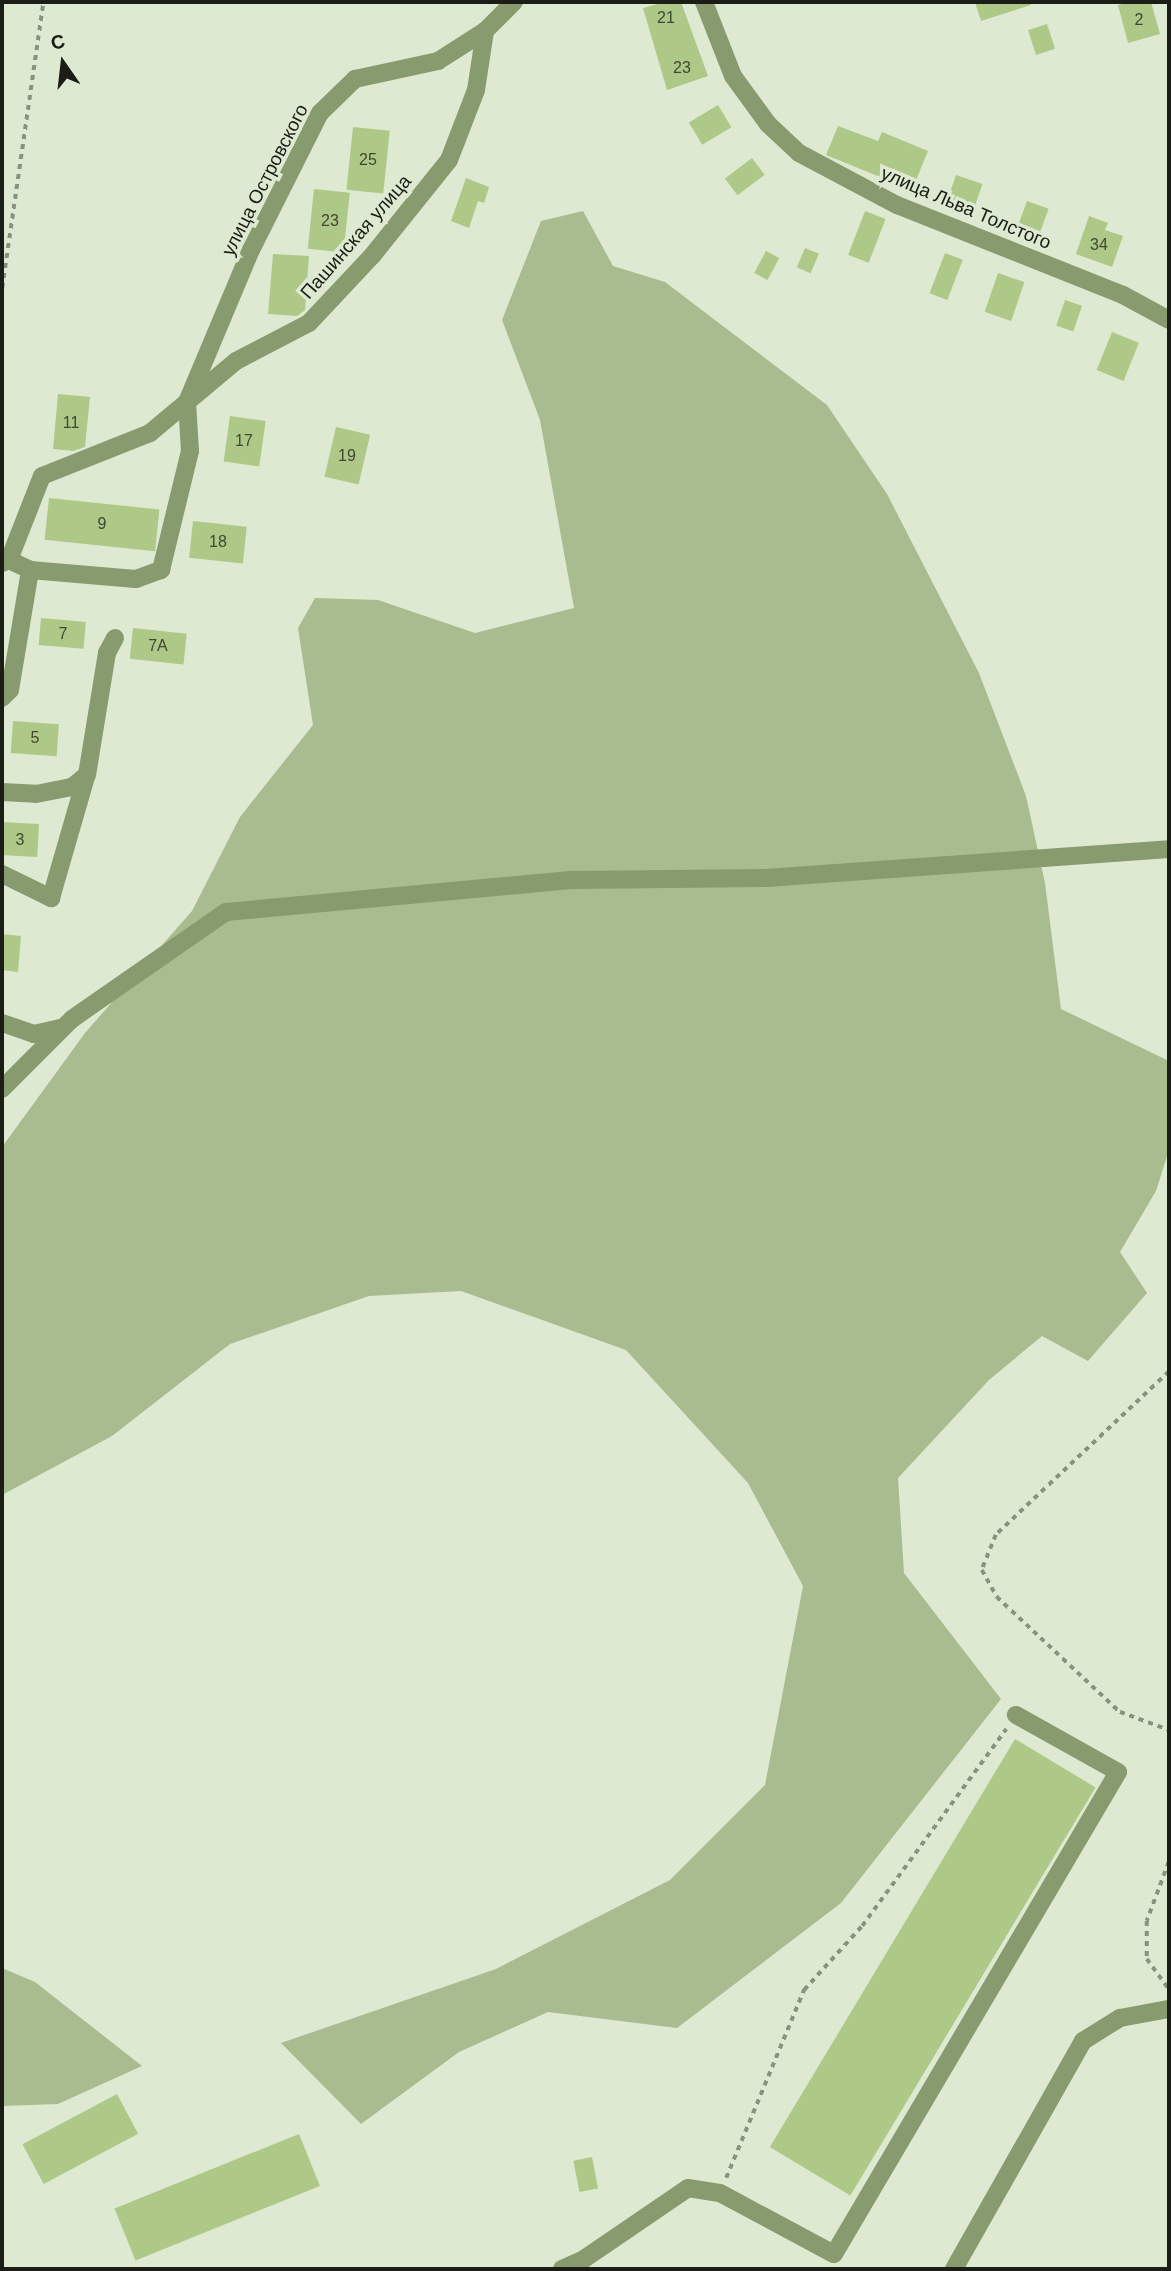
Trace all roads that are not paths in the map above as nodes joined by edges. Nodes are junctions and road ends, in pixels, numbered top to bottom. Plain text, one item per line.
1 (514, 2) edge
2 (704, 2) edge
3 (485, 31) junction
4 (1169, 320) edge
5 (187, 402) junction
6 (5, 562) edge
7 (30, 570) junction
8 (115, 638) dead end
9 (2, 698) edge
10 (88, 775) junction
11 (2, 792) edge
12 (1169, 849) edge
13 (2, 874) edge
14 (2, 1023) edge
15 (61, 1028) junction
16 (2, 1088) edge
17 (1016, 1715) road end
18 (1169, 2009) edge
19 (562, 2269) edge
20 (954, 2269) edge

1 - 3 street, улица Островского
2 - 4 street, улица Льва Толстого
3 - 5 street, Пашинская улица
3 - 5 street, улица Островского
5 - 6 street, Пашинская улица
5 - 7 street
6 - 7 street
7 - 9 street
8 - 10 street
10 - 11 street
10 - 13 street
12 - 15 street
14 - 15 street
15 - 16 street
17 - 19 street
18 - 20 street

